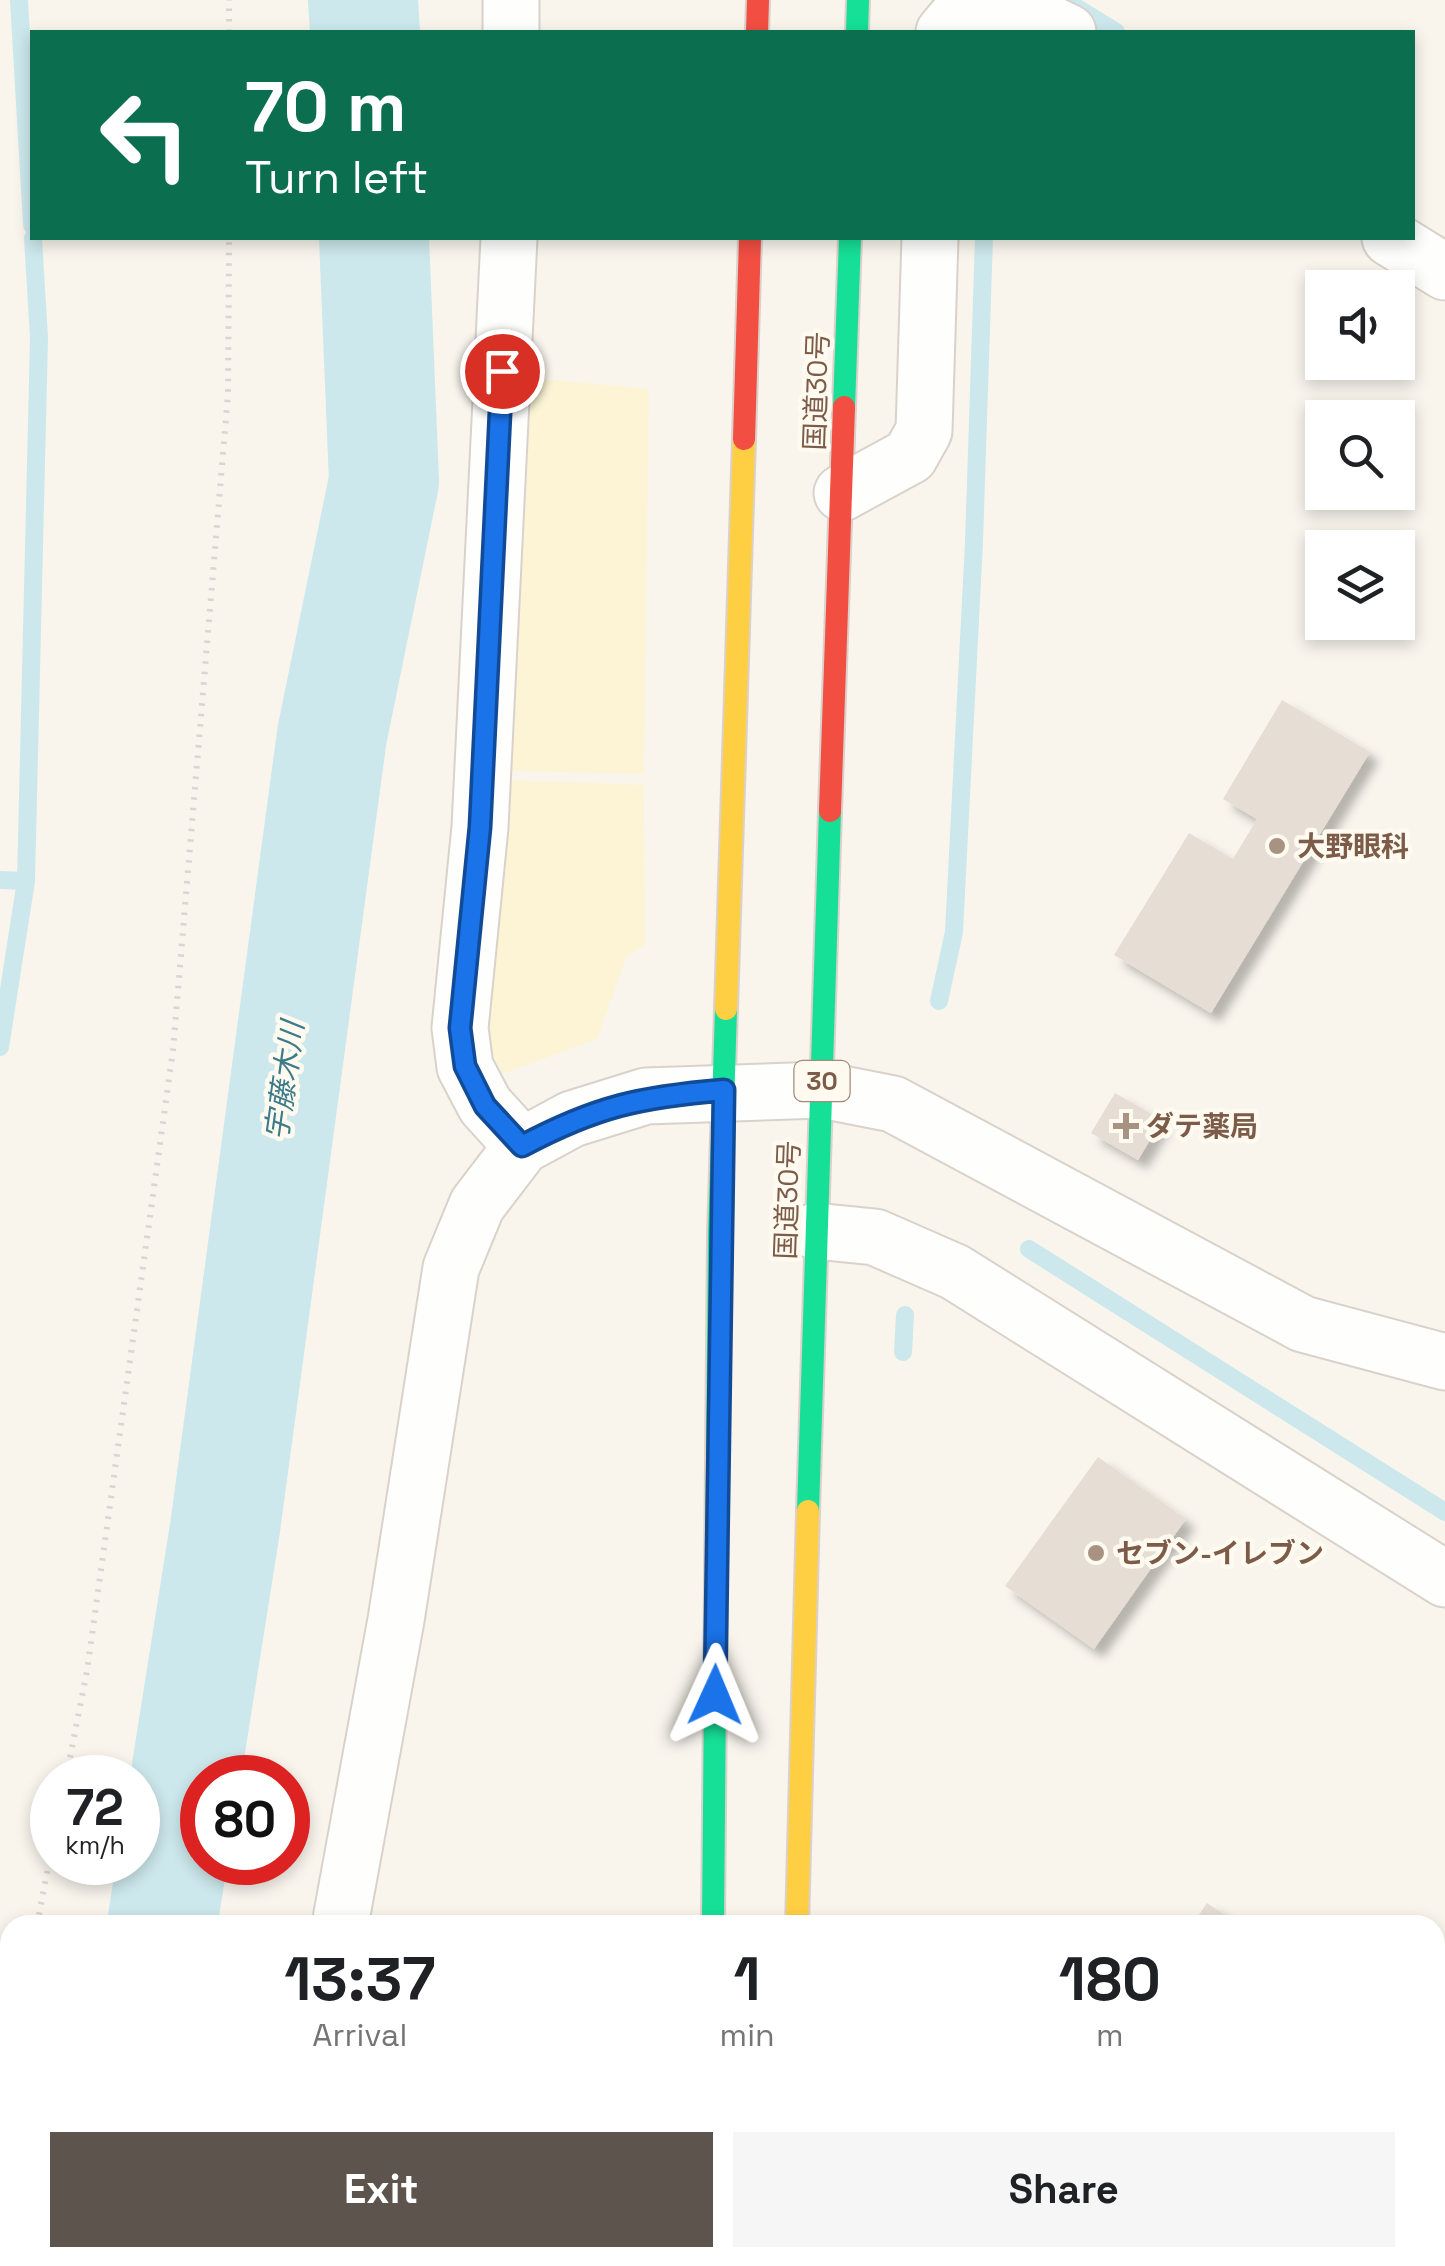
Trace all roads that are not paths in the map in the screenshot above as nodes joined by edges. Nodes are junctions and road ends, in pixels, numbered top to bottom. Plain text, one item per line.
1 (511, 0) edge
2 (758, 0) edge
3 (858, 0) edge
4 (511, 30) edge
5 (757, 30) edge
6 (857, 30) edge
7 (509, 240) edge
8 (750, 240) edge
9 (850, 240) edge
10 (930, 240) edge
11 (1393, 240) edge
12 (1445, 272) edge
13 (842, 493) junction
14 (724, 1090) junction
15 (822, 1090) junction
16 (522, 1146) junction
17 (815, 1232) junction
18 (1445, 1362) edge
19 (1445, 1580) edge
20 (342, 1915) edge
21 (713, 1915) edge
22 (798, 1915) edge

1 - 4 street
2 - 5 highway
3 - 6 highway
7 - 16 street
8 - 14 highway
9 - 13 highway, 国道30号 / 30
10 - 13 street
11 - 12 street
13 - 15 highway, 国道30号 / 30
14 - 15 street
14 - 16 street
14 - 21 highway
15 - 17 highway, 国道30号 / 30
15 - 18 street
16 - 20 street
17 - 19 street
17 - 22 highway, 国道30号 / 30

